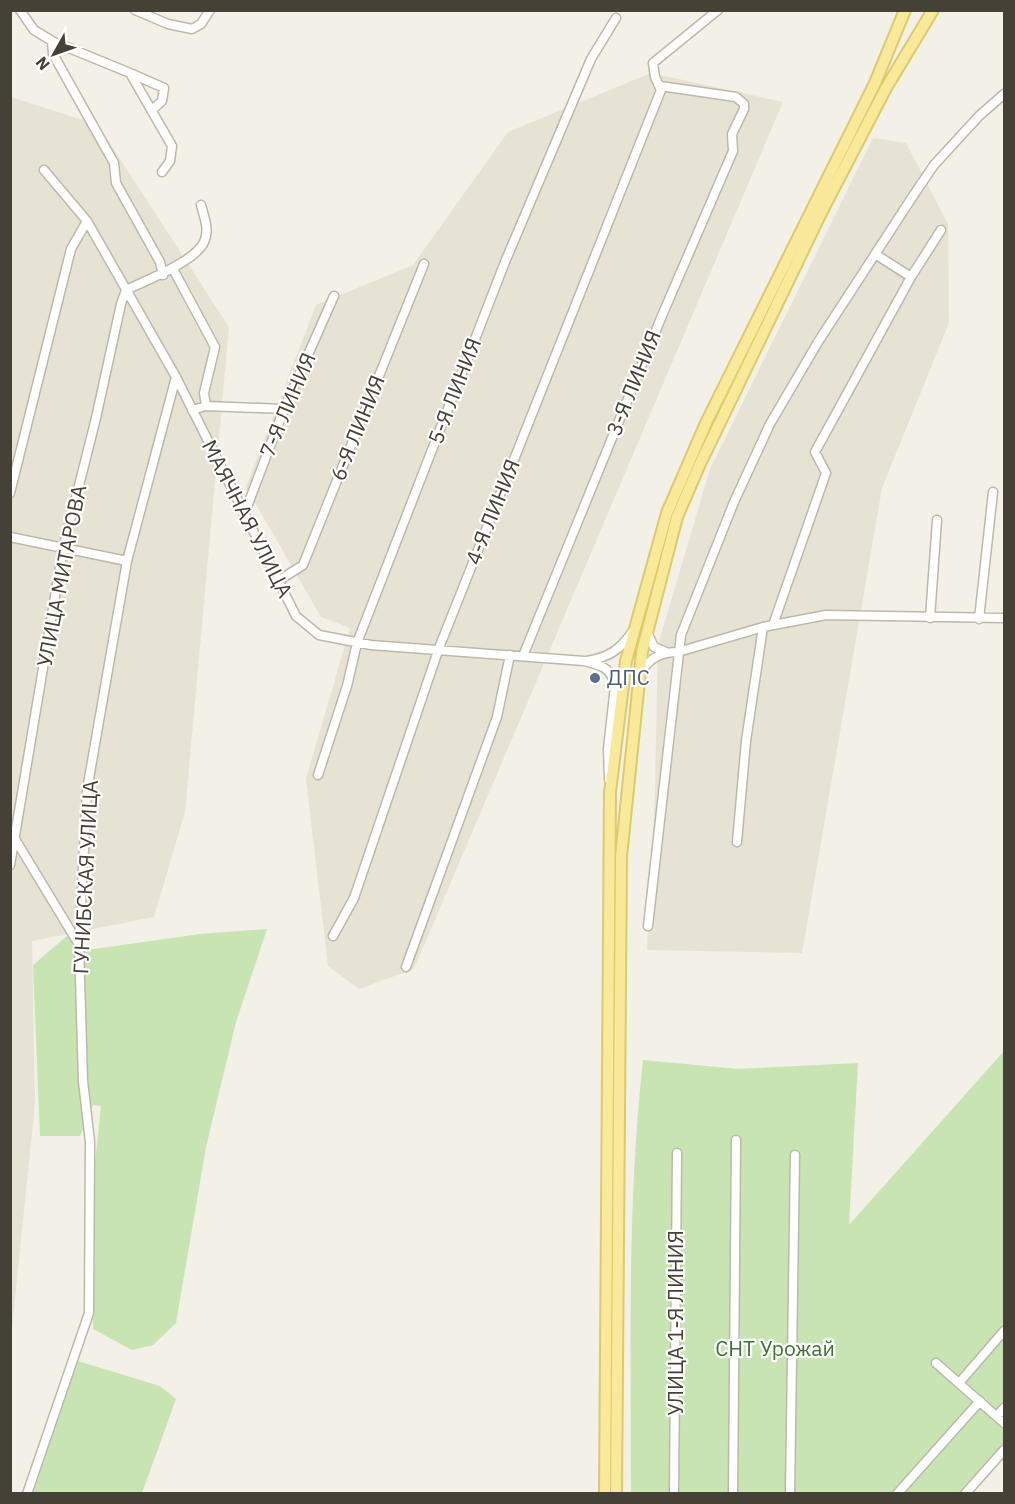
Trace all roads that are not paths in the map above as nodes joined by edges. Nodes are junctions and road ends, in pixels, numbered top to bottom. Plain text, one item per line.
1 (20, 10) edge
2 (135, 10) edge
3 (210, 10) edge
4 (718, 10) edge
5 (905, 10) edge
6 (933, 10) edge
7 (616, 18) dead end
8 (52, 40) junction
9 (130, 73) junction
10 (661, 88) junction
11 (1005, 94) edge
12 (152, 110) junction
13 (44, 170) dead end
14 (162, 172) dead end
15 (201, 205) dead end
16 (87, 220) junction
17 (941, 230) dead end
18 (875, 254) junction
19 (424, 264) dead end
20 (173, 269) junction
21 (163, 275) junction
22 (911, 277) junction
23 (126, 290) junction
24 (334, 296) dead end
25 (176, 377) junction
26 (206, 406) junction
27 (284, 409) junction
28 (192, 410) junction
29 (993, 492) dead end
30 (10, 493) edge
31 (244, 515) junction
32 (937, 520) dead end
33 (10, 537) edge
34 (63, 549) junction
35 (127, 561) junction
36 (278, 581) junction
37 (930, 618) junction
38 (1005, 618) edge
39 (979, 619) junction
40 (773, 625) junction
41 (763, 627) junction
42 (632, 631) junction
43 (646, 632) junction
44 (357, 643) junction
45 (439, 648) junction
46 (666, 652) junction
47 (678, 652) junction
48 (510, 655) junction
49 (523, 656) junction
50 (584, 661) junction
51 (639, 674) junction
52 (318, 775) dead end
53 (610, 792) junction
54 (15, 838) junction
55 (737, 842) dead end
56 (10, 865) edge
57 (648, 926) dead end
58 (333, 936) dead end
59 (79, 944) junction
60 (406, 967) dead end
61 (736, 1140) dead end
62 (677, 1153) dead end
63 (795, 1155) dead end
64 (1005, 1331) edge
65 (936, 1363) dead end
66 (959, 1383) junction
67 (980, 1401) junction
68 (1005, 1408) edge
69 (997, 1416) junction
70 (1005, 1424) edge
71 (1003, 1454) edge
72 (27, 1494) edge
73 (605, 1494) edge
74 (616, 1494) edge
75 (674, 1494) edge
76 (733, 1494) edge
77 (790, 1494) edge
78 (897, 1494) edge
79 (965, 1494) edge

1 - 8 street
2 - 3 street
4 - 10 street
5 - 42 main road
6 - 43 main road
7 - 44 street, 5-Я ЛИНИЯ
8 - 9 street
8 - 21 street
9 - 12 street
9 - 12 street
10 - 45 street, 4-Я ЛИНИЯ
10 - 49 street, 3-Я ЛИНИЯ
11 - 18 street
12 - 14 street
13 - 16 street, МАЯЧНАЯ УЛИЦА
15 - 20 street
16 - 23 street, МАЯЧНАЯ УЛИЦА
16 - 30 street
17 - 22 street
18 - 22 street
18 - 47 street
19 - 36 street, 6-Я ЛИНИЯ
20 - 21 street
20 - 26 street
21 - 23 street
22 - 40 street
23 - 25 street, МАЯЧНАЯ УЛИЦА
23 - 34 street, УЛИЦА МИТАРОВА
24 - 27 street, 7-Я ЛИНИЯ
25 - 28 street, МАЯЧНАЯ УЛИЦА
25 - 35 street, ГУНИБСКАЯ УЛИЦА
26 - 27 street
26 - 28 street
27 - 31 street, 7-Я ЛИНИЯ
28 - 31 street, МАЯЧНАЯ УЛИЦА
29 - 39 street
31 - 36 street, МАЯЧНАЯ УЛИЦА
32 - 37 street
33 - 34 street
34 - 35 street
34 - 54 street, УЛИЦА МИТАРОВА
35 - 59 street, ГУНИБСКАЯ УЛИЦА
36 - 44 street, МАЯЧНАЯ УЛИЦА
37 - 39 street
37 - 40 street
38 - 39 street
40 - 41 street
41 - 47 street
41 - 55 street
42 - 50 street
42 - 53 main road
43 - 46 street
43 - 51 main road
44 - 45 street, МАЯЧНАЯ УЛИЦА
44 - 52 street, 5-Я ЛИНИЯ
45 - 48 street, МАЯЧНАЯ УЛИЦА
45 - 58 street, 4-Я ЛИНИЯ
46 - 47 street
46 - 51 street
47 - 57 street
48 - 49 street, МАЯЧНАЯ УЛИЦА
48 - 60 street
49 - 50 street, МАЯЧНАЯ УЛИЦА
50 - 53 street
51 - 74 main road
53 - 73 main road
54 - 56 street, УЛИЦА МИТАРОВА
54 - 59 street
59 - 72 street, ГУНИБСКАЯ УЛИЦА
61 - 76 street
62 - 75 street, УЛИЦА 1-Я ЛИНИЯ
63 - 77 street
64 - 66 street
65 - 66 street
66 - 67 street
67 - 69 street
67 - 78 street
68 - 69 street
69 - 70 street
71 - 79 street

